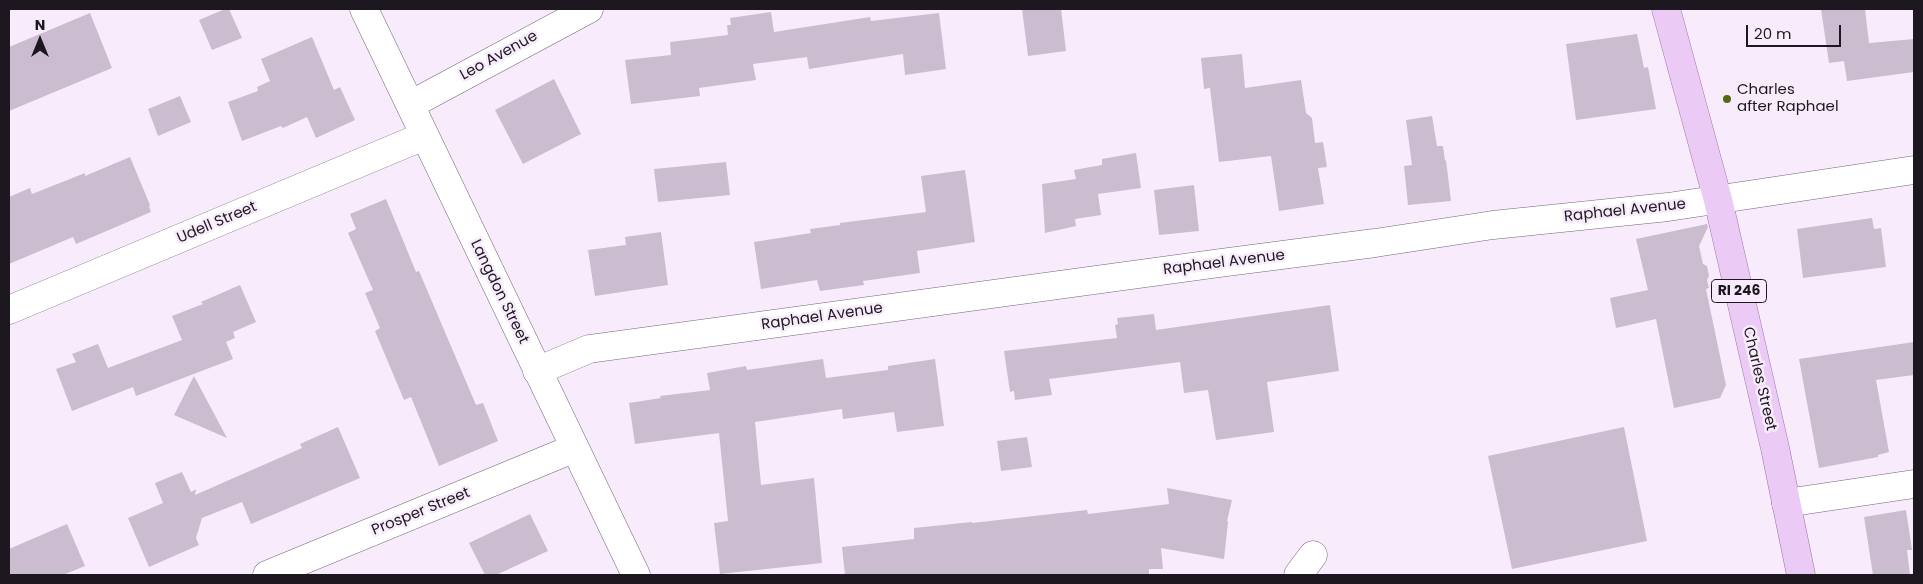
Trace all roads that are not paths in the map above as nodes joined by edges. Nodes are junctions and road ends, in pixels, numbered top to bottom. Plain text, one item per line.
1 (364, 9) edge
2 (590, 9) edge
3 (1666, 9) edge
4 (410, 104) junction
5 (424, 136) junction
6 (1914, 170) edge
7 (1718, 200) junction
8 (9, 310) edge
9 (537, 371) junction
10 (575, 448) junction
11 (1914, 484) edge
12 (1786, 504) junction
13 (267, 575) edge
14 (636, 575) edge
15 (1801, 575) edge

1 - 4 street, Langdon Street
2 - 4 street, Leo Avenue
3 - 7 main road, Charles Street / RI 246
4 - 5 street, Langdon Street
5 - 8 street, Udell Street
5 - 9 street, Langdon Street
6 - 7 street, Raphael Avenue
7 - 9 street, Raphael Avenue
7 - 12 main road, Charles Street / RI 246
9 - 10 street, Langdon Street
10 - 13 street, Prosper Street
10 - 14 street, Langdon Street
11 - 12 street
12 - 15 main road, Charles Street / RI 246

